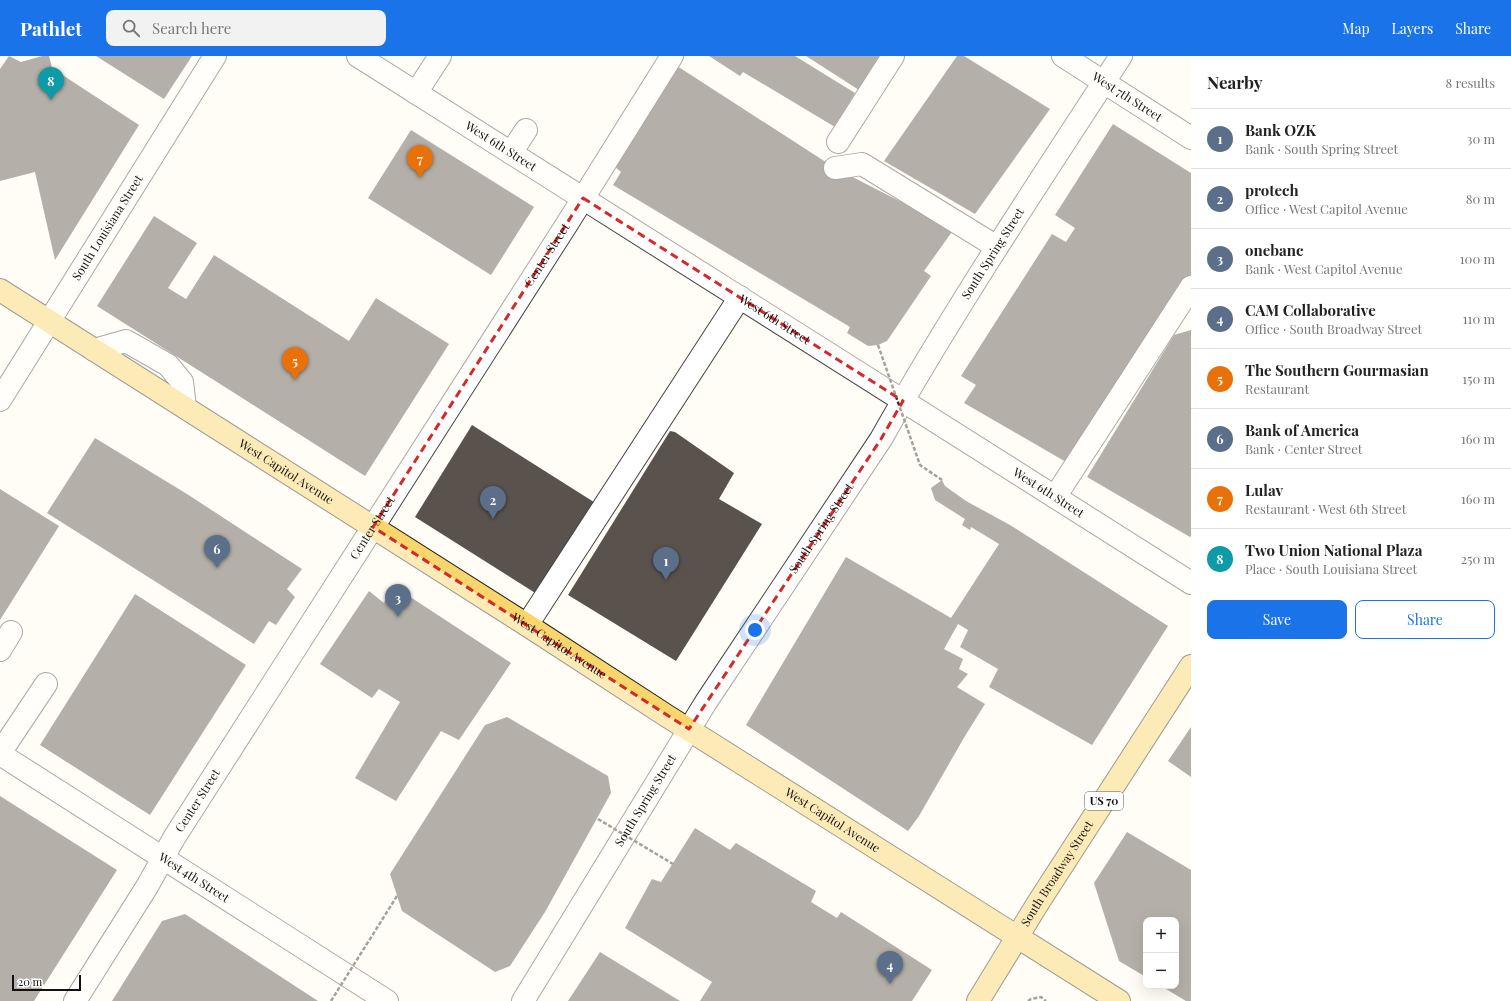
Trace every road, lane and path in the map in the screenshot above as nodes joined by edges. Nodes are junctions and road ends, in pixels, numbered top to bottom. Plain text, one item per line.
1 (215, 56) edge
2 (358, 56) edge
3 (440, 56) edge
4 (672, 56) edge
5 (893, 56) edge
6 (1063, 56) edge
7 (1121, 56) edge
8 (1105, 83) junction
9 (416, 93) junction
10 (526, 130) dead end
11 (1191, 138) edge
12 (838, 142) dead end
13 (511, 153) junction
14 (835, 168) dead end
15 (583, 198) junction
16 (997, 247) junction
17 (1191, 287) edge
18 (0, 290) edge
19 (740, 297) junction
20 (49, 321) junction
21 (878, 345) dead end
22 (0, 400) edge
23 (903, 401) junction
24 (942, 480) dead end
25 (1055, 497) junction
26 (373, 527) junction
27 (1191, 583) edge
28 (527, 625) junction
29 (1191, 666) edge
30 (46, 684) dead end
31 (689, 729) junction
32 (0, 754) edge
33 (598, 819) dead end
34 (163, 859) junction
35 (673, 864) dead end
36 (397, 896) dead end
37 (1018, 936) junction
38 (75, 1001) edge
39 (331, 1001) edge
40 (387, 1001) edge
41 (523, 1001) edge
42 (978, 1001) edge
43 (1028, 1001) edge
44 (1046, 1001) edge
45 (1119, 1001) edge

1 - 20 street, South Louisiana Street
2 - 9 street, West 6th Street
3 - 9 street
4 - 15 street, Center Street
5 - 12 street
6 - 8 street, West 7th Street
7 - 8 street, South Spring Street
8 - 11 street, West 7th Street
8 - 16 street, South Spring Street
9 - 13 street, West 6th Street
10 - 13 street
13 - 15 street, West 6th Street
14 - 16 street
15 - 19 street, West 6th Street
15 - 26 street, Center Street
16 - 23 street, South Spring Street
17 - 25 street
18 - 20 main road, West Capitol Avenue
19 - 23 street, West 6th Street
19 - 28 street
20 - 22 street, South Louisiana Street
20 - 26 main road, West Capitol Avenue
21 - 24 path, bridge
23 - 25 street, West 6th Street
23 - 31 street, South Spring Street
25 - 27 street, West 6th Street
26 - 28 main road, West Capitol Avenue
26 - 34 street, Center Street
28 - 31 main road, West Capitol Avenue
29 - 37 main road, South Broadway Street / US 70
30 - 32 street
31 - 37 main road, West Capitol Avenue
31 - 41 street, South Spring Street
32 - 34 street, West 4th Street
33 - 35 path, bridge
34 - 38 street, Center Street
34 - 40 street, West 4th Street
36 - 39 path, bridge
37 - 42 main road, South Broadway Street / US 70
37 - 45 main road, West Capitol Avenue
43 - 44 path

